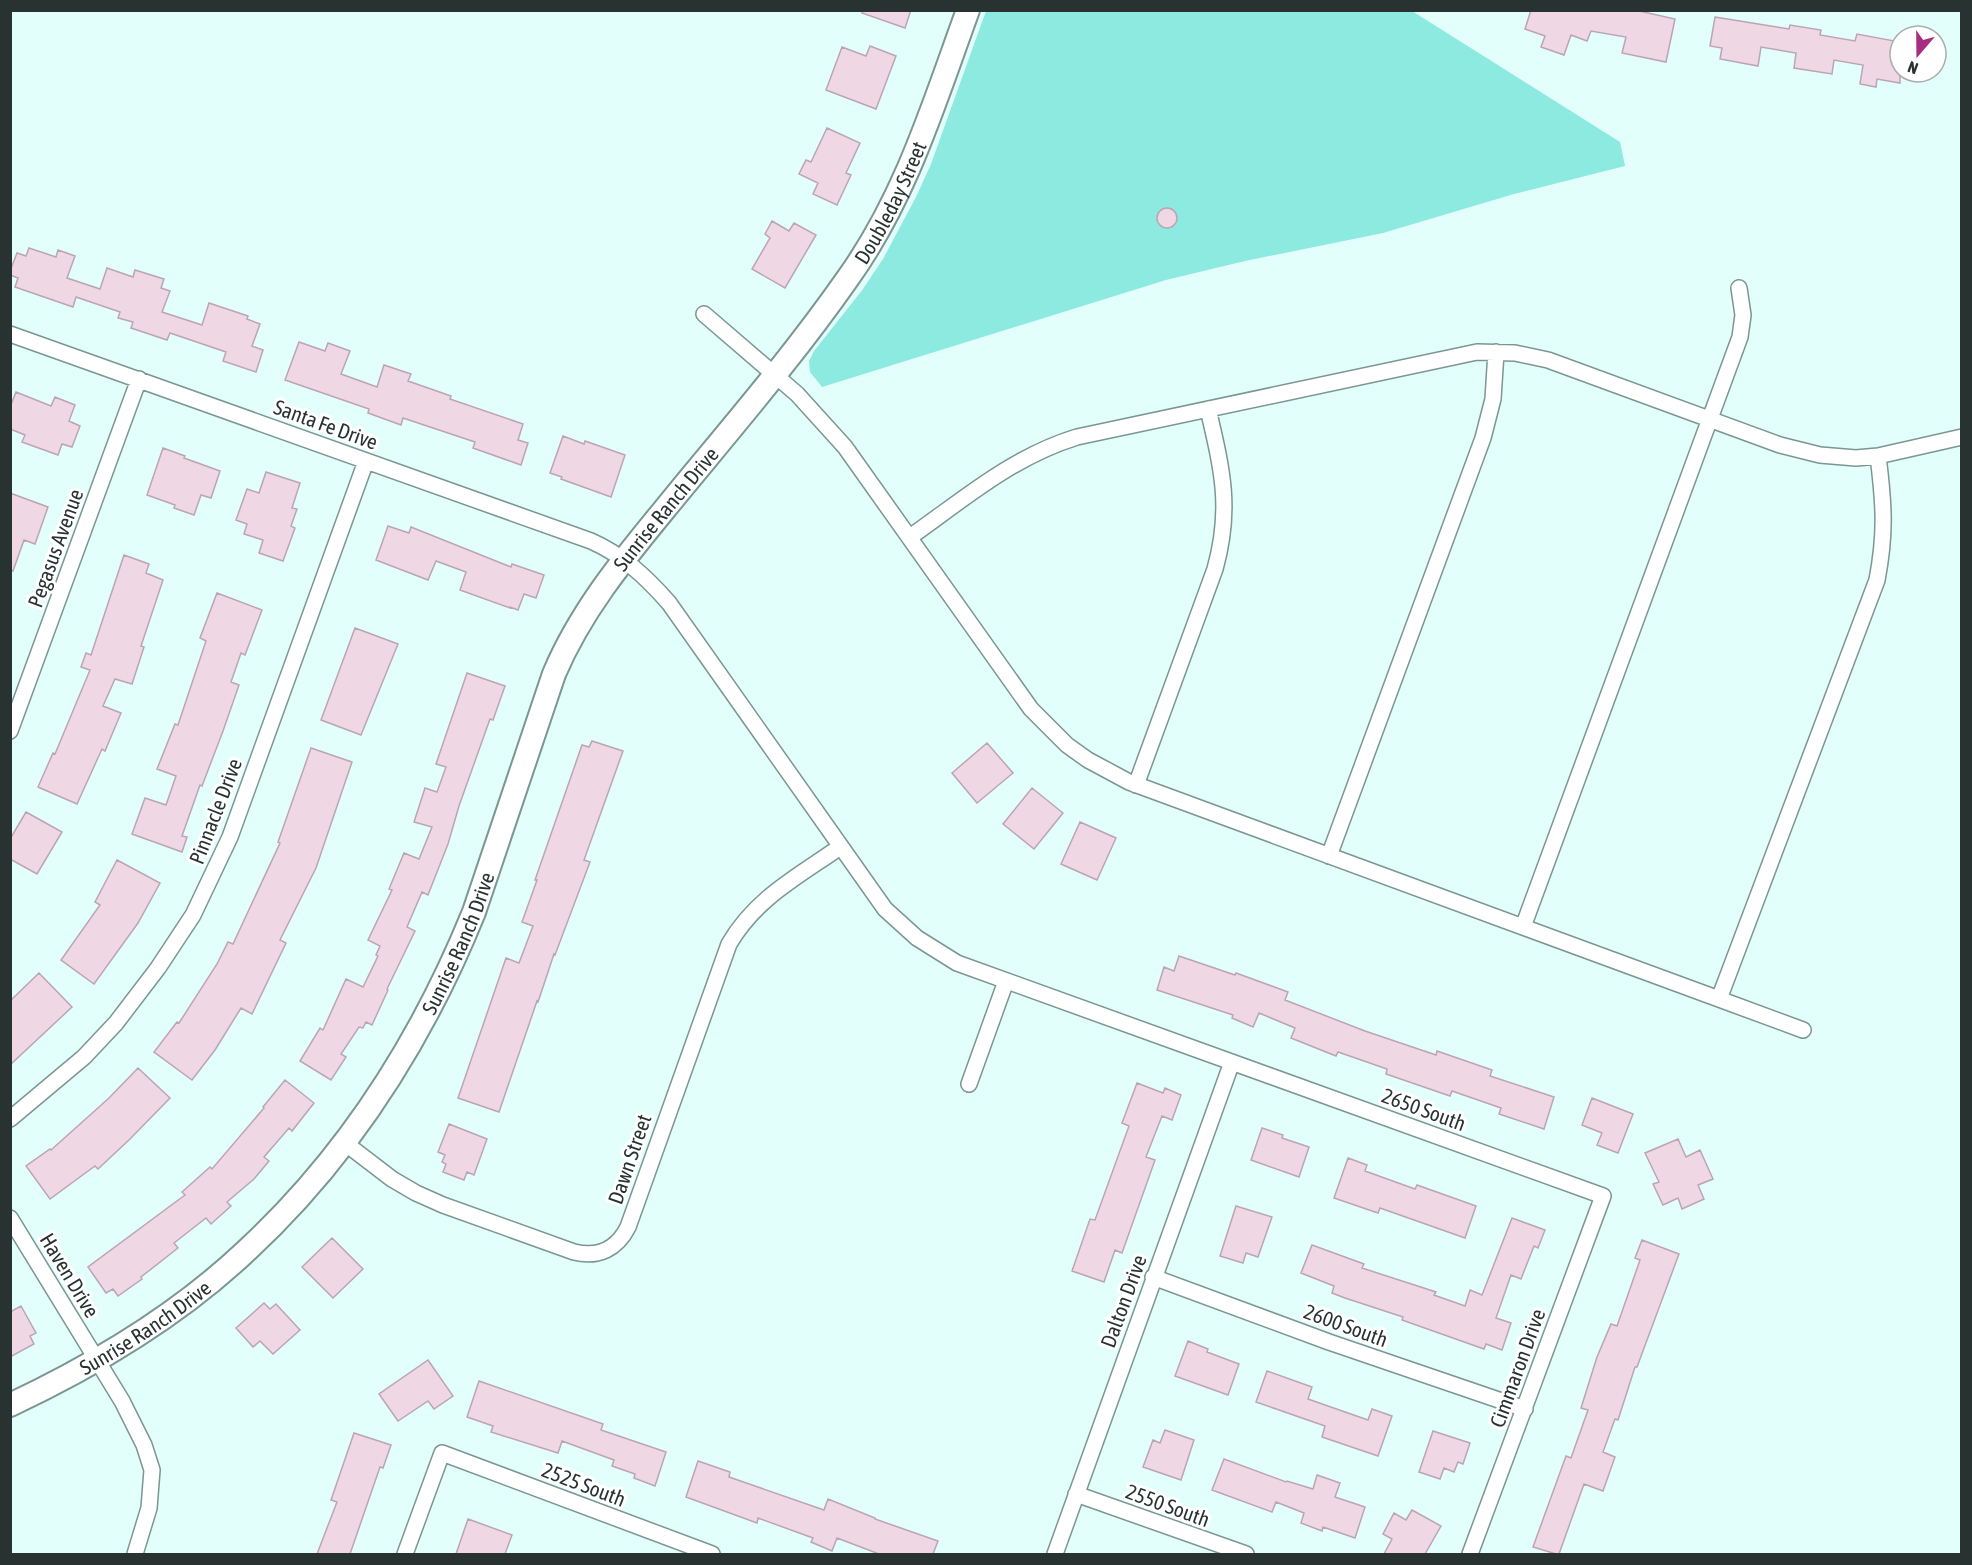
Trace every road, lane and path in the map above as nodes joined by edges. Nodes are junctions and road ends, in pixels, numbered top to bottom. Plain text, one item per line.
1 (968, 10) edge
2 (1738, 288) dead end
3 (704, 315) dead end
4 (10, 334) edge
5 (1496, 352) junction
6 (776, 375) junction
7 (139, 379) junction
8 (1208, 409) junction
9 (1710, 419) junction
10 (1962, 437) edge
11 (1878, 456) junction
12 (366, 461) junction
13 (910, 537) junction
14 (624, 560) junction
15 (10, 731) edge
16 (1136, 785) junction
17 (840, 847) junction
18 (1329, 856) junction
19 (1523, 927) junction
20 (1006, 981) junction
21 (1719, 999) junction
22 (1803, 1030) dead end
23 (1232, 1062) junction
24 (969, 1084) dead end
25 (10, 1119) edge
26 (345, 1143) junction
27 (1603, 1196) joint
28 (10, 1218) edge
29 (1154, 1277) junction
30 (97, 1360) junction
31 (10, 1405) edge
32 (1525, 1410) junction
33 (1076, 1494) junction
34 (135, 1554) edge
35 (405, 1554) edge
36 (712, 1554) edge
37 (1055, 1554) edge
38 (1246, 1554) edge
39 (1470, 1554) edge

1 - 6 street, Doubleday Street
2 - 9 street
3 - 6 street
4 - 7 street, Santa Fe Drive
5 - 8 street
5 - 9 street
5 - 18 street
6 - 13 street
6 - 14 street, Sunrise Ranch Drive
7 - 12 street, Santa Fe Drive
7 - 15 street, Pegasus Avenue
8 - 13 street
8 - 16 street
9 - 11 street
9 - 19 street
10 - 11 street
11 - 21 street
12 - 14 street, Santa Fe Drive
12 - 25 street, Pinnacle Drive
13 - 16 street
14 - 17 street, Santa Fe Drive
14 - 26 street, Sunrise Ranch Drive
16 - 18 street
17 - 20 street, 2650 South
17 - 26 street, Dawn Street
18 - 19 street
19 - 21 street
20 - 23 street, 2650 South
20 - 24 street
21 - 22 street
23 - 27 street, 2650 South
23 - 29 street, Dalton Drive
26 - 30 street, Sunrise Ranch Drive
27 - 32 street, Cimmaron Drive
28 - 30 street, Haven Drive
29 - 32 street, 2600 South
29 - 33 street, Dalton Drive
30 - 31 street, Sunrise Ranch Drive
30 - 34 street, Haven Drive
32 - 39 street, Cimmaron Drive
33 - 37 street, Dalton Drive
33 - 38 street, 2550 South
35 - 36 street, 2525 South

